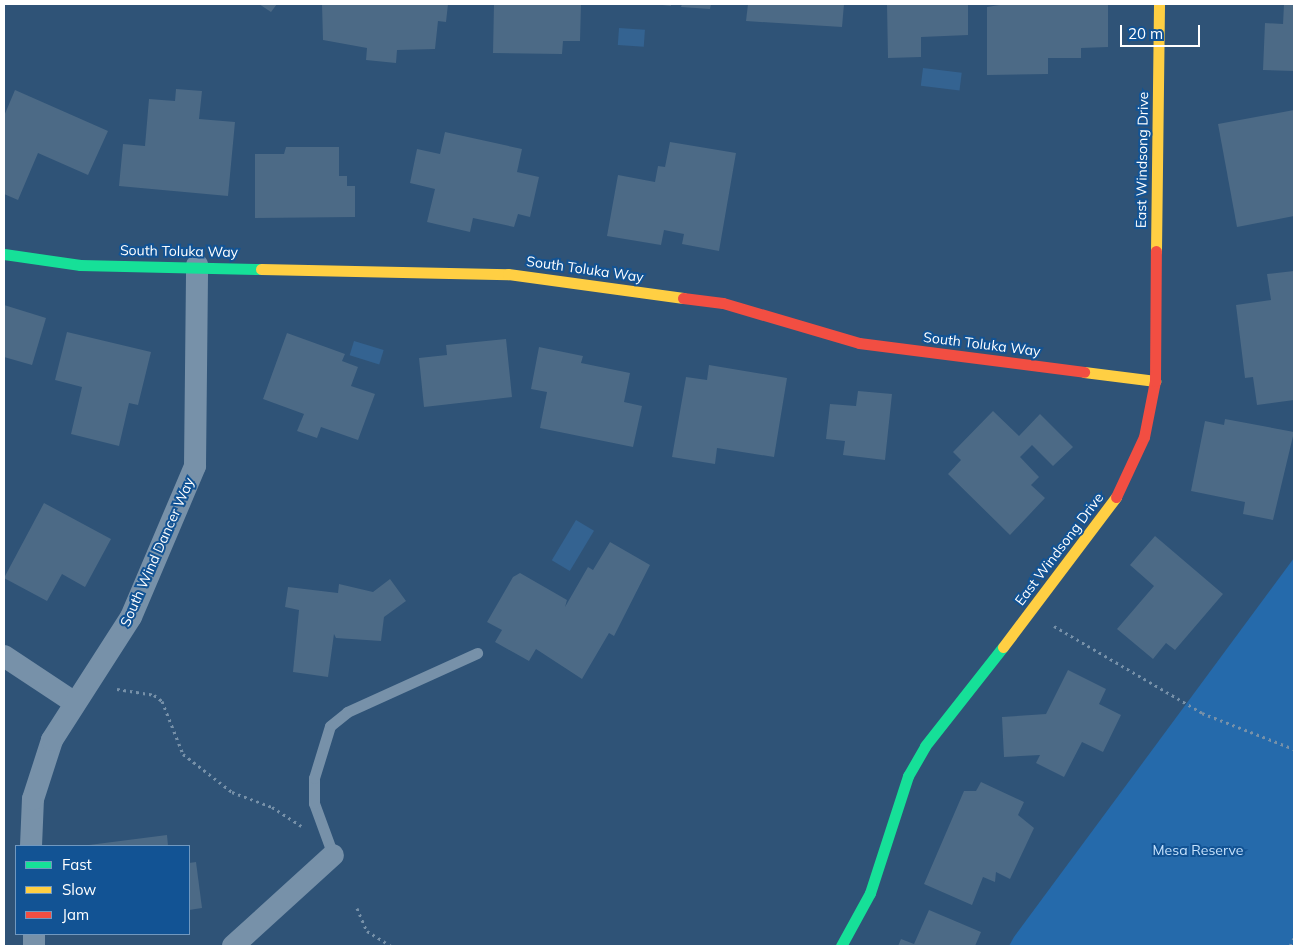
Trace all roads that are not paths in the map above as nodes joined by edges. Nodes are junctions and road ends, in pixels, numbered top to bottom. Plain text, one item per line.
1 (1159, 4) edge
2 (4, 254) edge
3 (197, 265) junction
4 (1155, 381) junction
5 (477, 653) dead end
6 (4, 656) edge
7 (75, 703) junction
8 (31, 845) edge
9 (333, 855) joint
10 (233, 946) edge
11 (841, 946) edge

1 - 4 street, East Windsong Drive
2 - 3 street, South Toluka Way
3 - 4 street, South Toluka Way
3 - 7 street, South Wind Dancer Way
4 - 11 street, East Windsong Drive
5 - 9 lane
6 - 7 street
7 - 8 street, South Wind Dancer Way
9 - 10 street

